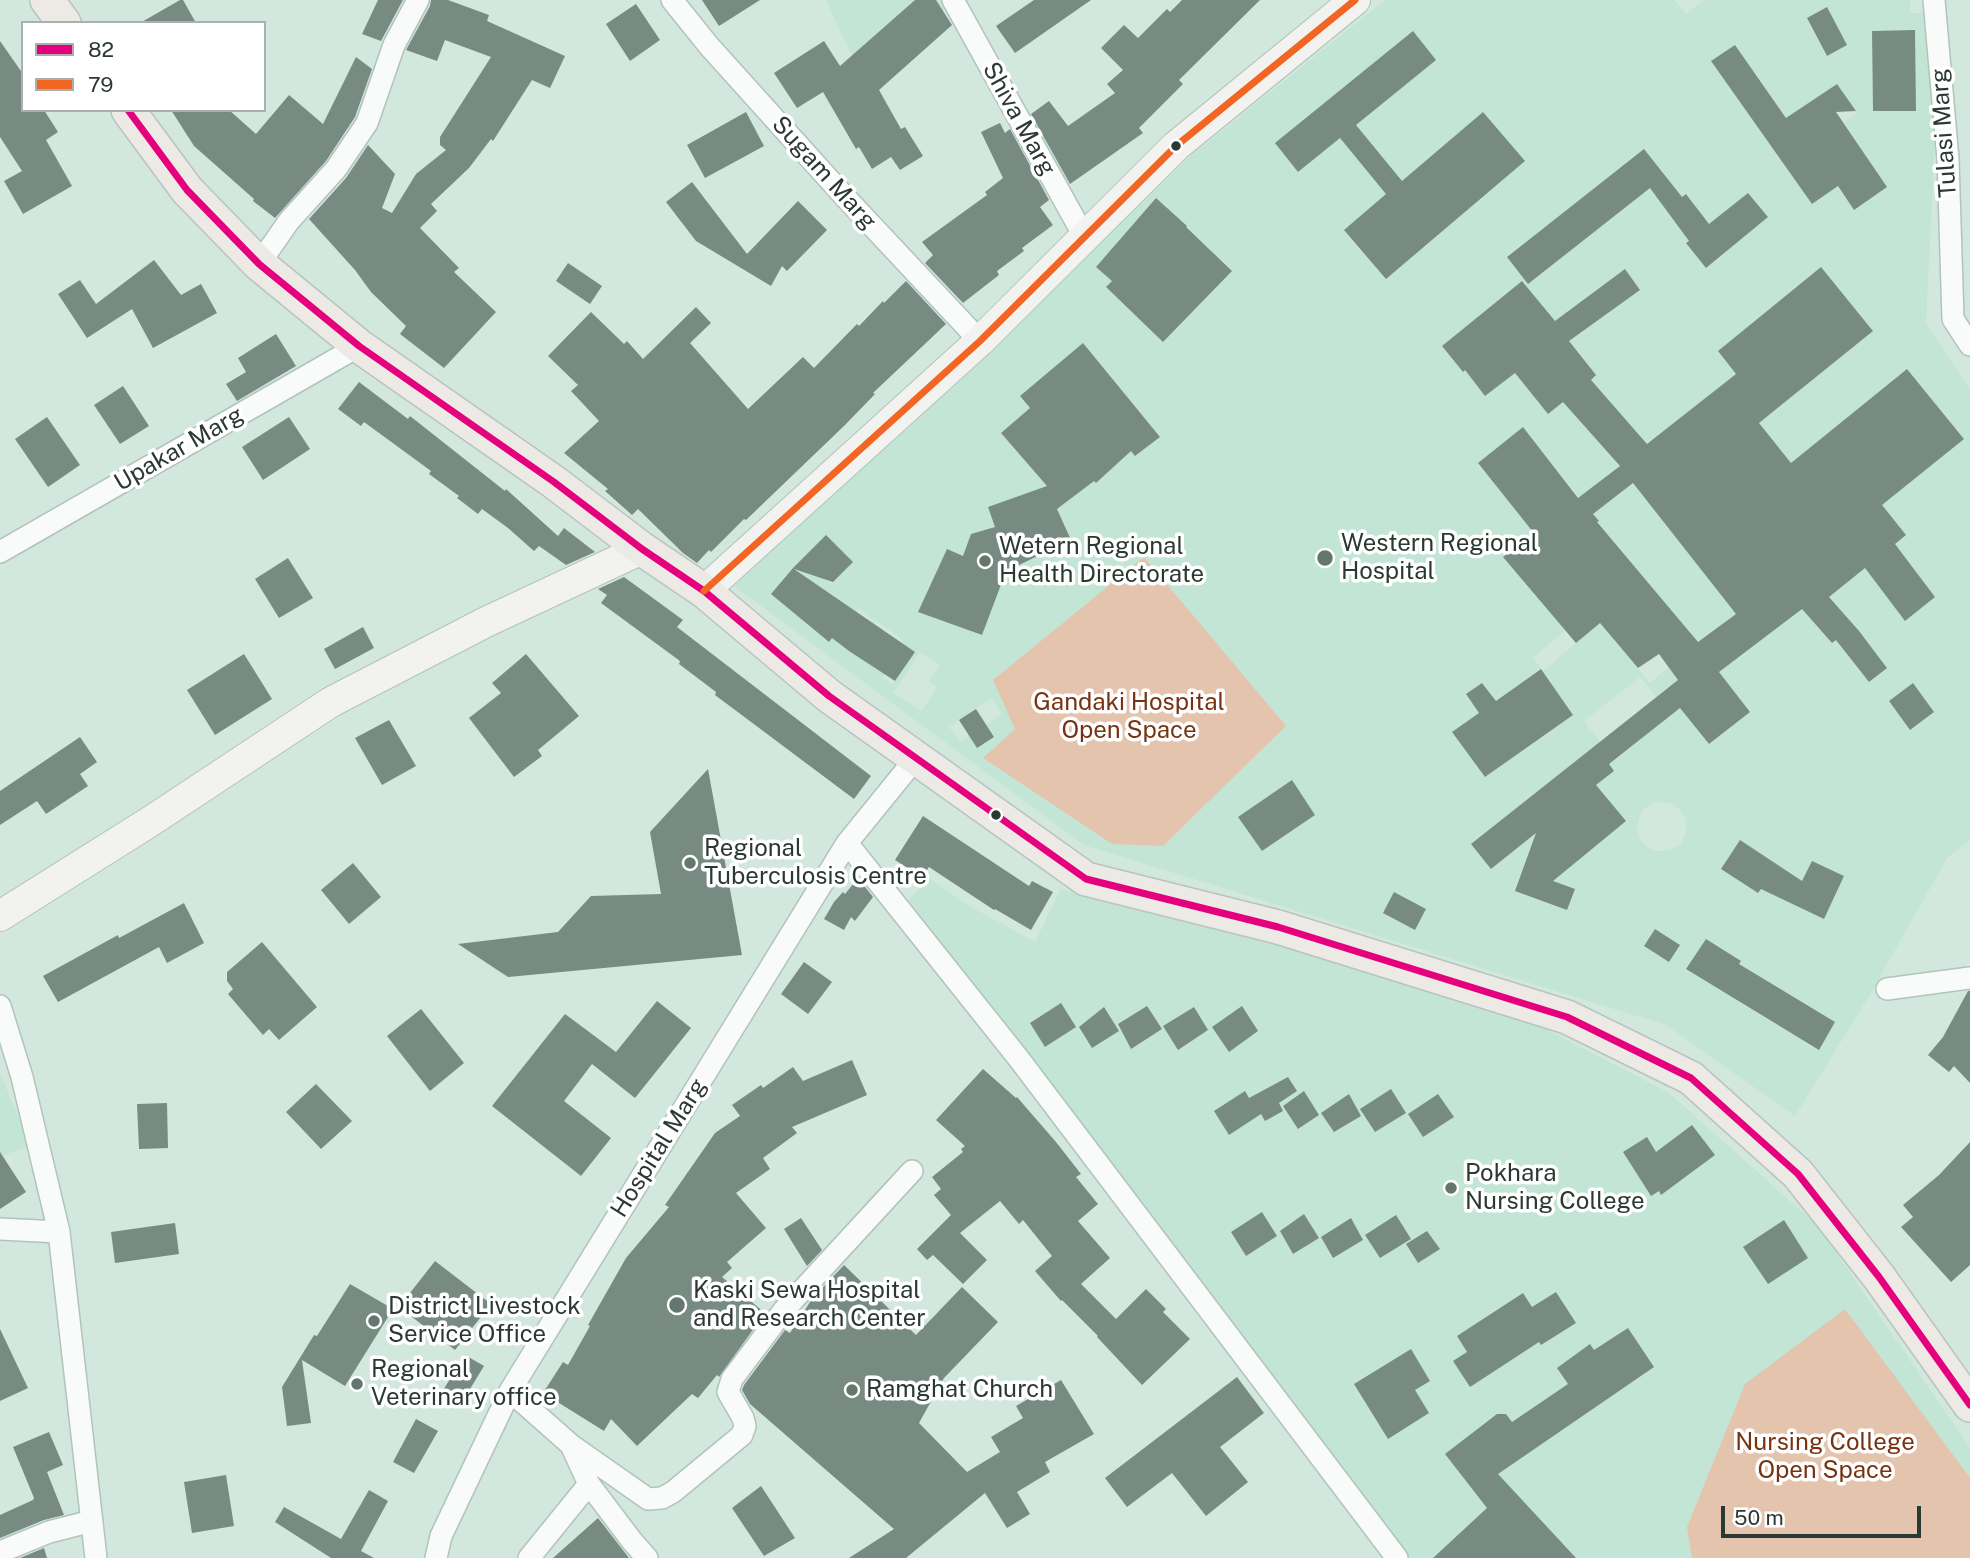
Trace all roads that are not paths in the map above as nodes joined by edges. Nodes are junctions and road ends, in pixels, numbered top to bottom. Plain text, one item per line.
1 (47, 0) edge
2 (418, 0) edge
3 (672, 0) edge
4 (953, 0) edge
5 (1355, 0) edge
6 (1934, 0) edge
7 (63, 21) edge
8 (129, 112) edge
9 (1085, 238) junction
10 (259, 264) junction
11 (980, 341) junction
12 (1970, 345) edge
13 (359, 346) junction
14 (642, 549) junction
15 (0, 552) edge
16 (704, 591) junction
17 (916, 758) junction
18 (847, 843) junction
19 (0, 916) edge
20 (1970, 978) edge
21 (1887, 989) dead end
22 (0, 1006) edge
23 (912, 1171) dead end
24 (0, 1229) edge
25 (59, 1232) junction
26 (510, 1391) junction
27 (1970, 1405) edge
28 (571, 1445) junction
29 (589, 1484) junction
30 (92, 1521) junction
31 (0, 1552) edge
32 (96, 1558) edge
33 (436, 1558) edge
34 (530, 1558) edge
35 (647, 1558) edge
36 (1397, 1558) edge

1 - 7 main road
2 - 10 street
3 - 11 street, Sugam Marg
4 - 9 street, Shiva Marg
5 - 9 main road
6 - 12 street, Tulasi Marg
8 - 10 main road
9 - 11 main road
10 - 13 main road
11 - 16 main road
13 - 14 main road
13 - 15 street, Upakar Marg
14 - 16 main road
14 - 19 main road
16 - 17 main road
17 - 18 street, Hospital Marg
17 - 27 main road
18 - 26 street, Hospital Marg
18 - 36 street
20 - 21 street
22 - 25 street
23 - 28 street
24 - 25 street
25 - 30 street
26 - 28 street
26 - 33 street, Hospital Marg
28 - 29 street
29 - 34 street
29 - 35 street
30 - 31 street
30 - 32 street

